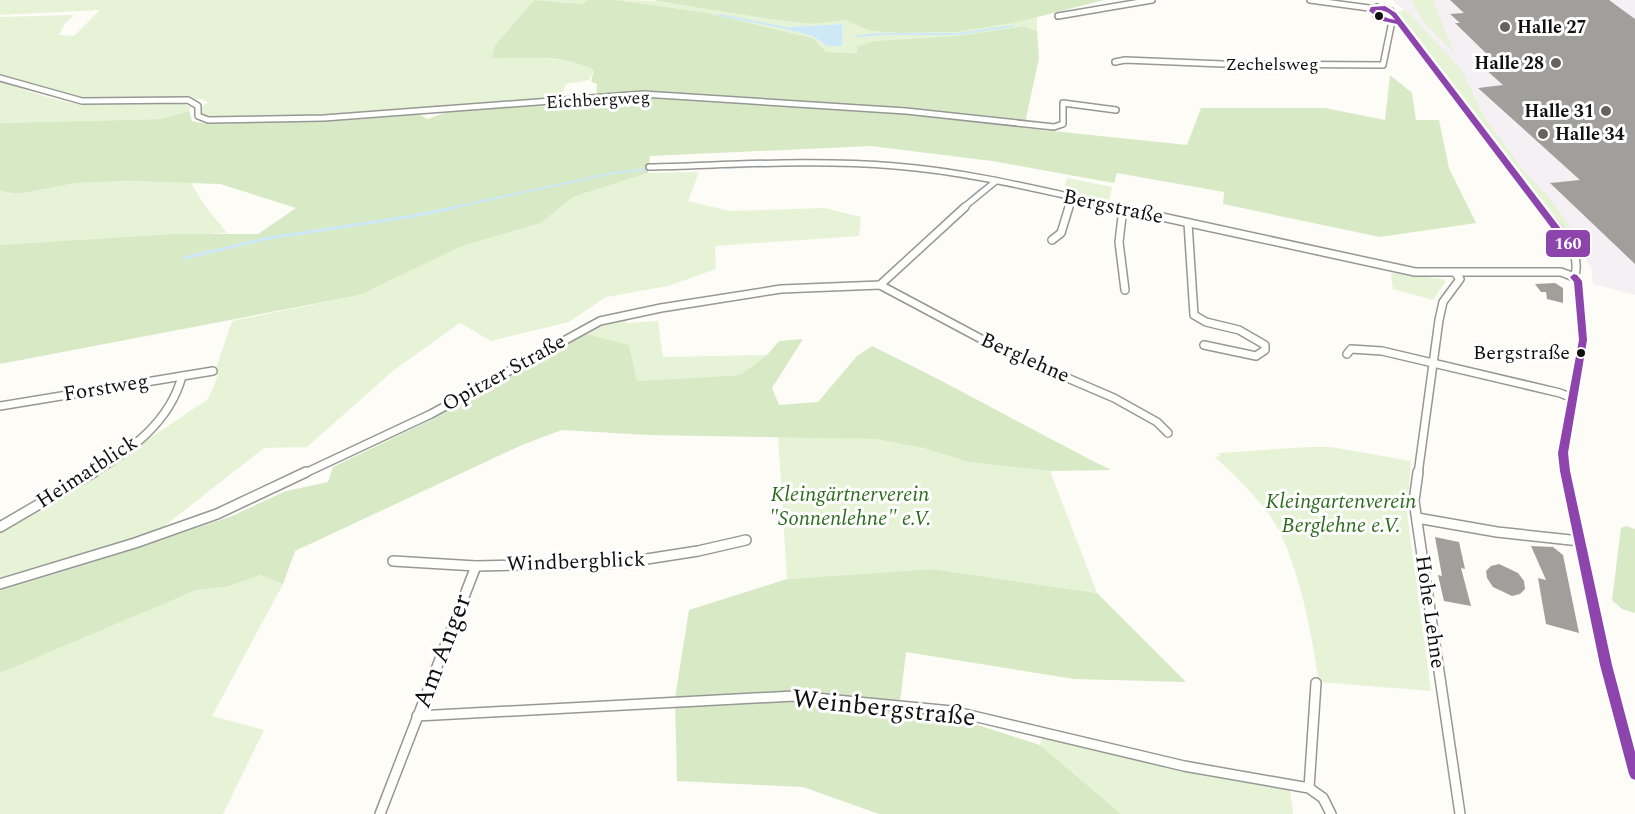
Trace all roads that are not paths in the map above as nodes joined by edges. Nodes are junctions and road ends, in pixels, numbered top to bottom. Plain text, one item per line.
1 (1152, 0) edge
2 (1310, 0) edge
3 (1378, 7) junction
4 (1058, 16) dead end
5 (1396, 21) junction
6 (1115, 62) dead end
7 (0, 78) edge
8 (1116, 110) dead end
9 (649, 167) dead end
10 (996, 181) junction
11 (1071, 198) junction
12 (1122, 208) junction
13 (1188, 223) junction
14 (1052, 240) dead end
15 (1456, 274) junction
16 (1574, 277) junction
17 (880, 285) junction
18 (1125, 290) dead end
19 (1204, 345) dead end
20 (1347, 354) dead end
21 (1435, 364) junction
22 (213, 371) dead end
23 (182, 376) junction
24 (1572, 398) junction
25 (0, 406) edge
26 (1168, 433) dead end
27 (1417, 518) junction
28 (0, 527) edge
29 (746, 540) dead end
30 (1580, 541) junction
31 (393, 561) dead end
32 (476, 566) junction
33 (0, 584) edge
34 (1316, 683) dead end
35 (417, 716) junction
36 (1635, 774) edge
37 (1309, 789) junction
38 (380, 814) edge
39 (1331, 814) edge
40 (1460, 814) edge

1 - 4 street
2 - 3 street
3 - 5 street
3 - 5 street
5 - 6 street, Zechelsweg
5 - 16 street
7 - 8 street, Eichbergweg
9 - 10 street, Bergstraße
10 - 11 street, Bergstraße
10 - 17 street
11 - 12 street, Bergstraße
11 - 14 street
12 - 13 street, Bergstraße
12 - 18 street
13 - 15 street, Bergstraße
13 - 19 street
15 - 16 street, Bergstraße
15 - 21 street, Hohe Lehne
16 - 24 street
17 - 26 street, Berglehne
17 - 33 street, Opitzer Straße
20 - 21 street
21 - 24 street
21 - 27 street, Hohe Lehne
22 - 23 street, Forstweg
23 - 25 street, Forstweg
23 - 28 street, Heimatblick
24 - 30 street
27 - 30 street
27 - 40 street, Hohe Lehne
29 - 32 street, Windbergblick
30 - 36 street
31 - 32 street, Am Anger
32 - 35 street, Am Anger
34 - 37 street
35 - 37 street, Weinbergstraße
35 - 38 street, Am Anger
37 - 39 street

